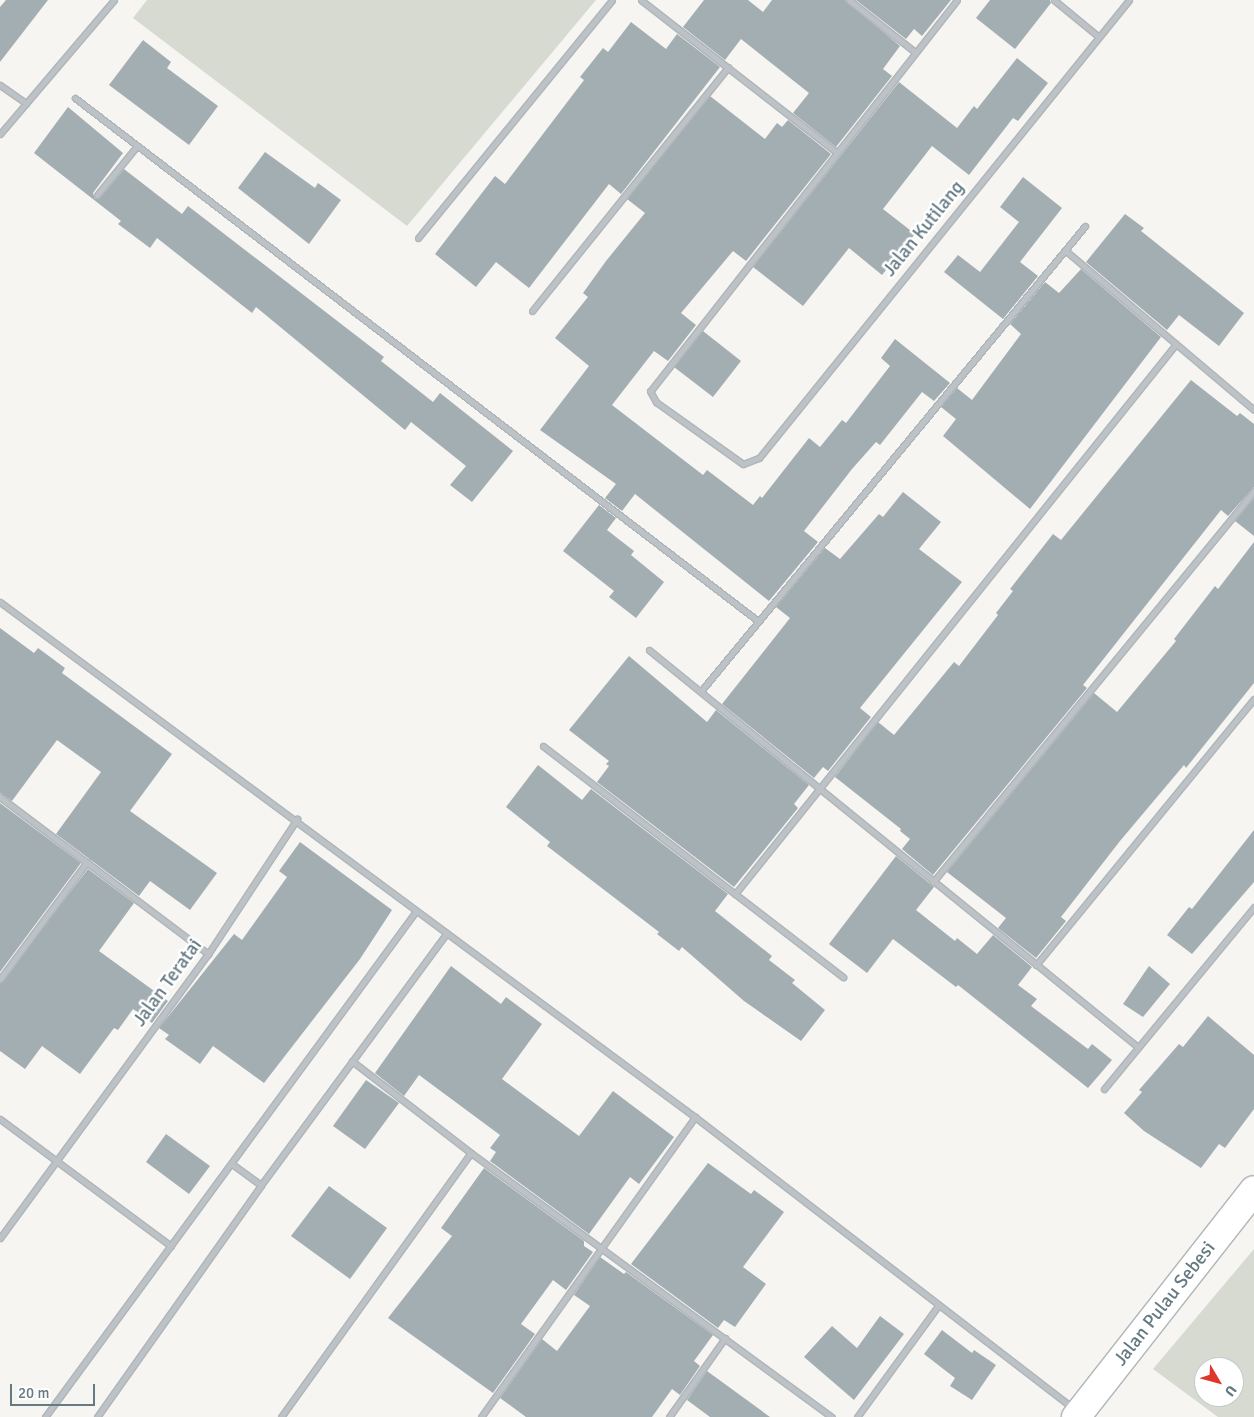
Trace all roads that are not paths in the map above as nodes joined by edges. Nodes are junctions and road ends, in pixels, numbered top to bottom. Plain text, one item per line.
1 (114, 0) edge
2 (612, 0) edge
3 (641, 0) edge
4 (849, 0) edge
5 (957, 0) edge
6 (1054, 0) edge
7 (1129, 0) edge
8 (1099, 37) junction
9 (915, 52) junction
10 (728, 67) junction
11 (0, 85) edge
12 (75, 98) dead end
13 (26, 104) junction
14 (0, 134) edge
15 (137, 146) junction
16 (836, 152) junction
17 (97, 195) dead end
18 (1085, 226) dead end
19 (418, 238) dead end
20 (1066, 251) junction
21 (532, 311) dead end
22 (1176, 344) junction
23 (1254, 410) edge
24 (1254, 491) edge
25 (0, 602) edge
26 (758, 621) junction
27 (649, 650) dead end
28 (700, 691) junction
29 (1254, 699) edge
30 (543, 746) dead end
31 (820, 790) junction
32 (0, 797) edge
33 (297, 819) junction
34 (86, 862) junction
35 (933, 882) junction
36 (735, 894) junction
37 (1254, 907) edge
38 (416, 911) junction
39 (447, 933) junction
40 (208, 954) junction
41 (1036, 964) junction
42 (843, 977) dead end
43 (0, 979) edge
44 (1138, 1047) junction
45 (352, 1062) junction
46 (1104, 1089) dead end
47 (695, 1117) junction
48 (0, 1119) edge
49 (471, 1153) junction
50 (57, 1160) junction
51 (232, 1164) junction
52 (261, 1185) junction
53 (1254, 1190) edge
54 (0, 1238) edge
55 (171, 1246) junction
56 (602, 1248) junction
57 (938, 1306) junction
58 (726, 1338) junction
59 (1077, 1415) edge
60 (45, 1417) edge
61 (97, 1417) edge
62 (280, 1417) edge
63 (481, 1417) edge
64 (669, 1417) edge
65 (832, 1417) edge
66 (857, 1417) edge

1 - 13 street
2 - 19 street
3 - 10 street
4 - 9 street
5 - 9 street
6 - 8 street
7 - 8 street, Jalan Kutilang
8 - 16 street, Jalan Kutilang
9 - 16 street
10 - 16 street
10 - 21 street
11 - 13 street
12 - 15 street
13 - 14 street
15 - 17 street
15 - 26 street
18 - 20 street
20 - 22 street
20 - 26 street
22 - 23 street
22 - 31 street
24 - 35 street
25 - 33 street
26 - 28 street
27 - 28 street
28 - 31 street
29 - 41 street
30 - 36 street
31 - 35 street
31 - 36 street
32 - 34 street
33 - 38 street
33 - 40 street, Jalan Teratai
34 - 40 street
34 - 43 street
35 - 41 street
36 - 42 street
37 - 44 street
38 - 39 street
38 - 51 street
39 - 45 street
39 - 47 street
40 - 50 street, Jalan Teratai
41 - 44 street
44 - 46 street
45 - 49 street
45 - 52 street
47 - 56 street
47 - 57 street
48 - 50 street
49 - 56 street
49 - 62 street
50 - 54 street, Jalan Teratai
50 - 55 street
51 - 52 street
51 - 55 street
52 - 61 street
53 - 59 street, Jalan Pulau Sebesi
55 - 60 street
56 - 58 street
56 - 63 street
57 - 59 street
57 - 66 street
58 - 64 street
58 - 65 street

